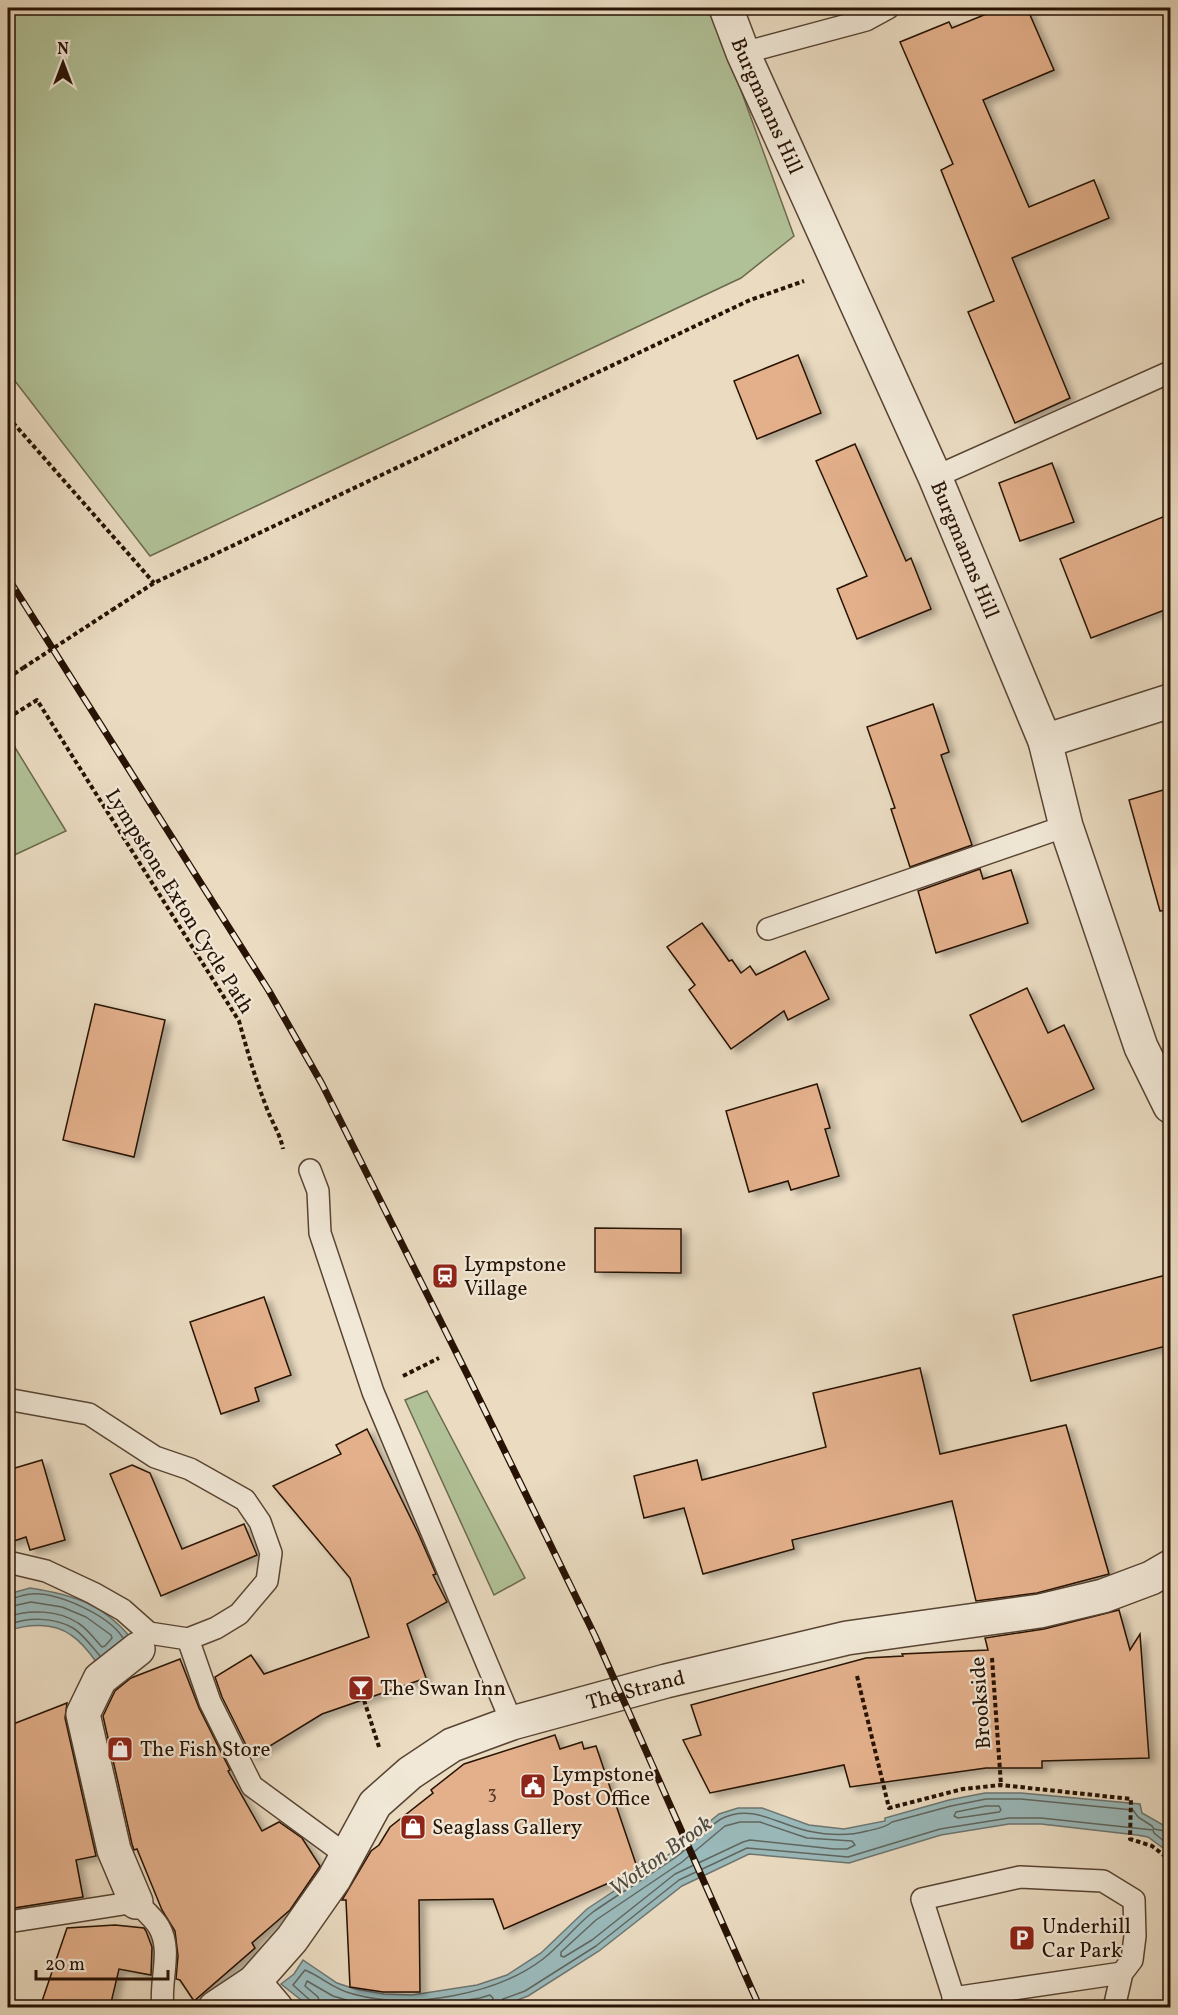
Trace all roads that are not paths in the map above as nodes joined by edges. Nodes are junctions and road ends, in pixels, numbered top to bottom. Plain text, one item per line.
1 (726, 8) edge
2 (888, 8) edge
3 (743, 53) junction
4 (1170, 372) edge
5 (935, 477) junction
6 (1170, 702) edge
7 (1045, 741) junction
8 (1066, 826) junction
9 (768, 929) dead end
10 (1170, 1106) edge
11 (310, 1170) road end
12 (12, 1400) dead end
13 (8, 1562) edge
14 (1170, 1567) edge
15 (188, 1639) junction
16 (143, 1641) junction
17 (512, 1723) junction
18 (346, 1855) junction
19 (136, 1902) junction
20 (8, 1922) edge
21 (1122, 1972) junction
22 (254, 1982) junction
23 (955, 2003) edge
24 (163, 2007) edge
25 (215, 2007) edge
26 (276, 2007) edge
27 (1114, 2007) edge

1 - 3 street, Burgmanns Hill
2 - 3 lane
3 - 5 street, Burgmanns Hill
4 - 5 lane
5 - 7 street, Burgmanns Hill
6 - 7 street
7 - 8 street, Burgmanns Hill
8 - 9 lane
8 - 10 street, Burgmanns Hill
11 - 17 lane
12 - 15 lane
13 - 16 lane
14 - 17 street, The Strand
15 - 16 lane
15 - 18 lane
16 - 19 street
17 - 18 street, The Strand
18 - 22 street, The Strand
19 - 20 lane
19 - 24 lane
21 - 23 lane
21 - 23 lane
21 - 27 lane
22 - 25 street, The Strand
22 - 26 street

